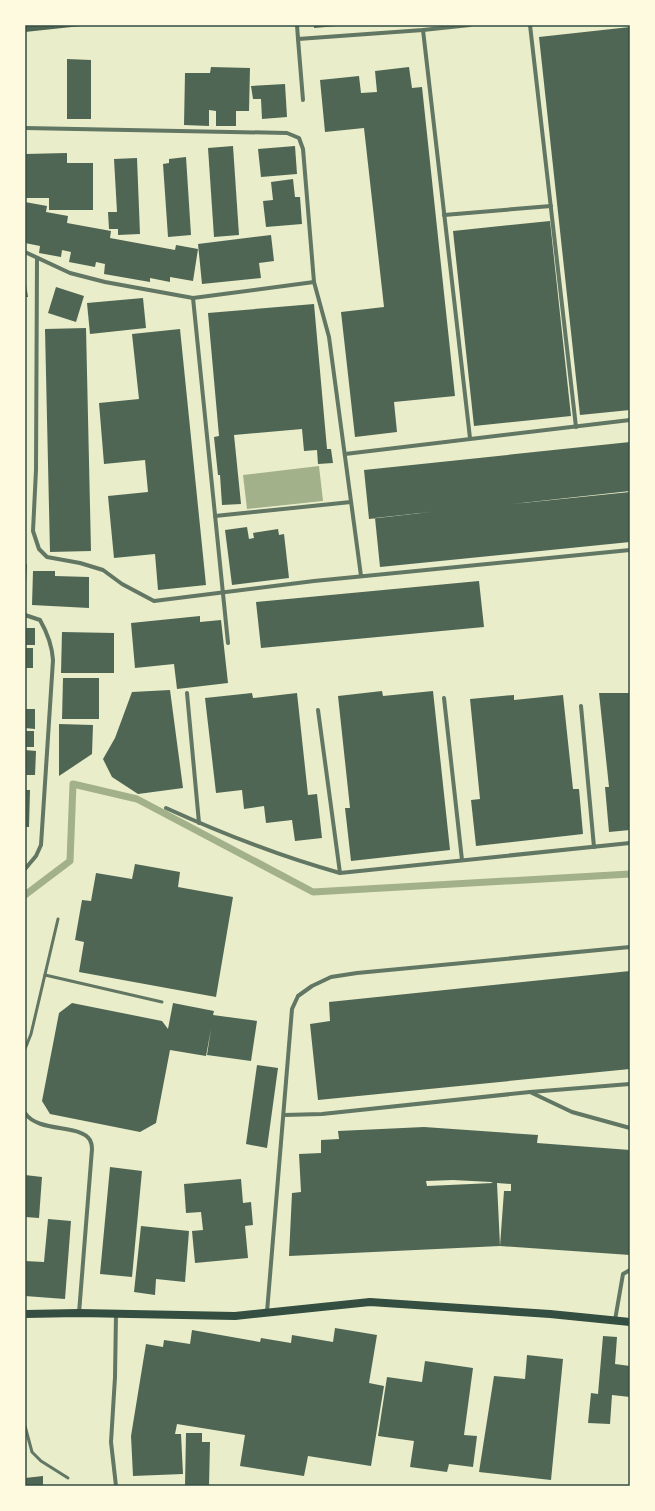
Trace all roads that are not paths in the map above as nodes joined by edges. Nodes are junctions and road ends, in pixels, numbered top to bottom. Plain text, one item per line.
1 (297, 25) edge
2 (470, 25) edge
3 (530, 25) edge
4 (423, 30) junction
5 (298, 39) junction
6 (303, 100) dead end
7 (25, 128) edge
8 (551, 206) junction
9 (444, 215) junction
10 (25, 252) edge
11 (37, 258) junction
12 (314, 282) junction
13 (193, 298) junction
14 (630, 420) edge
15 (576, 427) junction
16 (470, 438) junction
17 (345, 454) junction
18 (351, 502) junction
19 (215, 516) junction
20 (630, 550) edge
21 (361, 576) junction
22 (223, 592) junction
23 (25, 615) edge
24 (228, 643) dead end
25 (187, 693) dead end
26 (444, 698) dead end
27 (581, 706) dead end
28 (318, 710) dead end
29 (166, 808) dead end
30 (198, 823) junction
31 (630, 843) edge
32 (594, 847) junction
33 (462, 860) junction
34 (25, 869) edge
35 (340, 873) junction
36 (58, 919) dead end
37 (630, 947) edge
38 (45, 976) junction
39 (162, 1002) dead end
40 (25, 1049) edge
41 (630, 1084) edge
42 (530, 1092) junction
43 (25, 1113) edge
44 (284, 1115) junction
45 (630, 1128) edge
46 (630, 1270) edge
47 (267, 1312) junction
48 (79, 1313) junction
49 (116, 1313) junction
50 (25, 1314) edge
51 (615, 1320) junction
52 (630, 1322) edge
53 (25, 1426) edge
54 (68, 1478) dead end
55 (116, 1486) edge

1 - 5 street
2 - 4 street
3 - 8 street
4 - 5 street
4 - 9 street
5 - 6 street
7 - 12 street
8 - 9 street
8 - 15 street
9 - 16 street
10 - 11 street
11 - 13 street
11 - 22 street
12 - 13 street
12 - 17 street
13 - 19 street
14 - 15 street
15 - 16 street
16 - 17 street
17 - 18 street
18 - 19 street
18 - 21 street
19 - 22 street
20 - 21 street
21 - 22 street
22 - 24 street
23 - 34 street
25 - 30 street
26 - 33 street
27 - 32 street
28 - 35 street
29 - 30 street
30 - 35 street
31 - 32 street
32 - 33 street
33 - 35 street
36 - 38 lane
37 - 44 street
38 - 39 lane
38 - 40 lane
41 - 42 street
42 - 44 street
42 - 45 street
43 - 48 street
44 - 47 street
46 - 51 street
47 - 49 main road
47 - 51 main road
48 - 49 main road
48 - 50 main road
49 - 55 street
51 - 52 main road
53 - 54 lane

